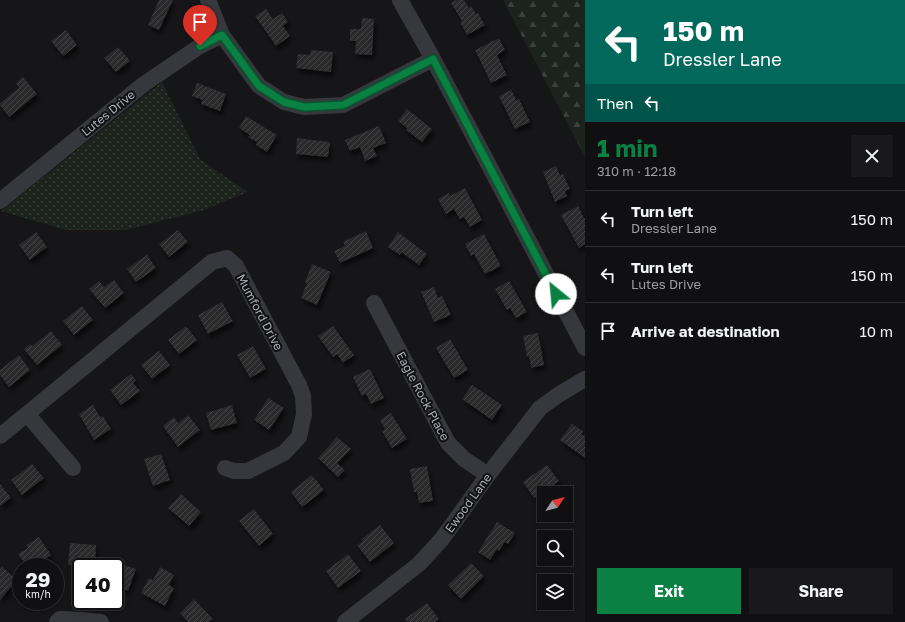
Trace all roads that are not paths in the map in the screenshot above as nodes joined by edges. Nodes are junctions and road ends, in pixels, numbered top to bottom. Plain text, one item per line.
1 (208, 0) edge
2 (400, 0) edge
3 (222, 35) junction
4 (433, 59) junction
5 (0, 201) edge
6 (374, 303) dead end
7 (585, 348) edge
8 (585, 379) edge
9 (27, 414) junction
10 (0, 436) edge
11 (73, 468) dead end
12 (225, 468) dead end
13 (488, 475) junction
14 (59, 621) edge
15 (101, 622) edge
16 (345, 622) edge

1 - 3 street
2 - 4 street
3 - 4 street
3 - 5 street, Lutes Drive
4 - 7 street
6 - 13 street, Eagle Rock Place
8 - 13 street, Ewood Lane
9 - 10 street
9 - 11 street
9 - 12 street, Mumford Drive
13 - 16 street, Ewood Lane
14 - 15 street

